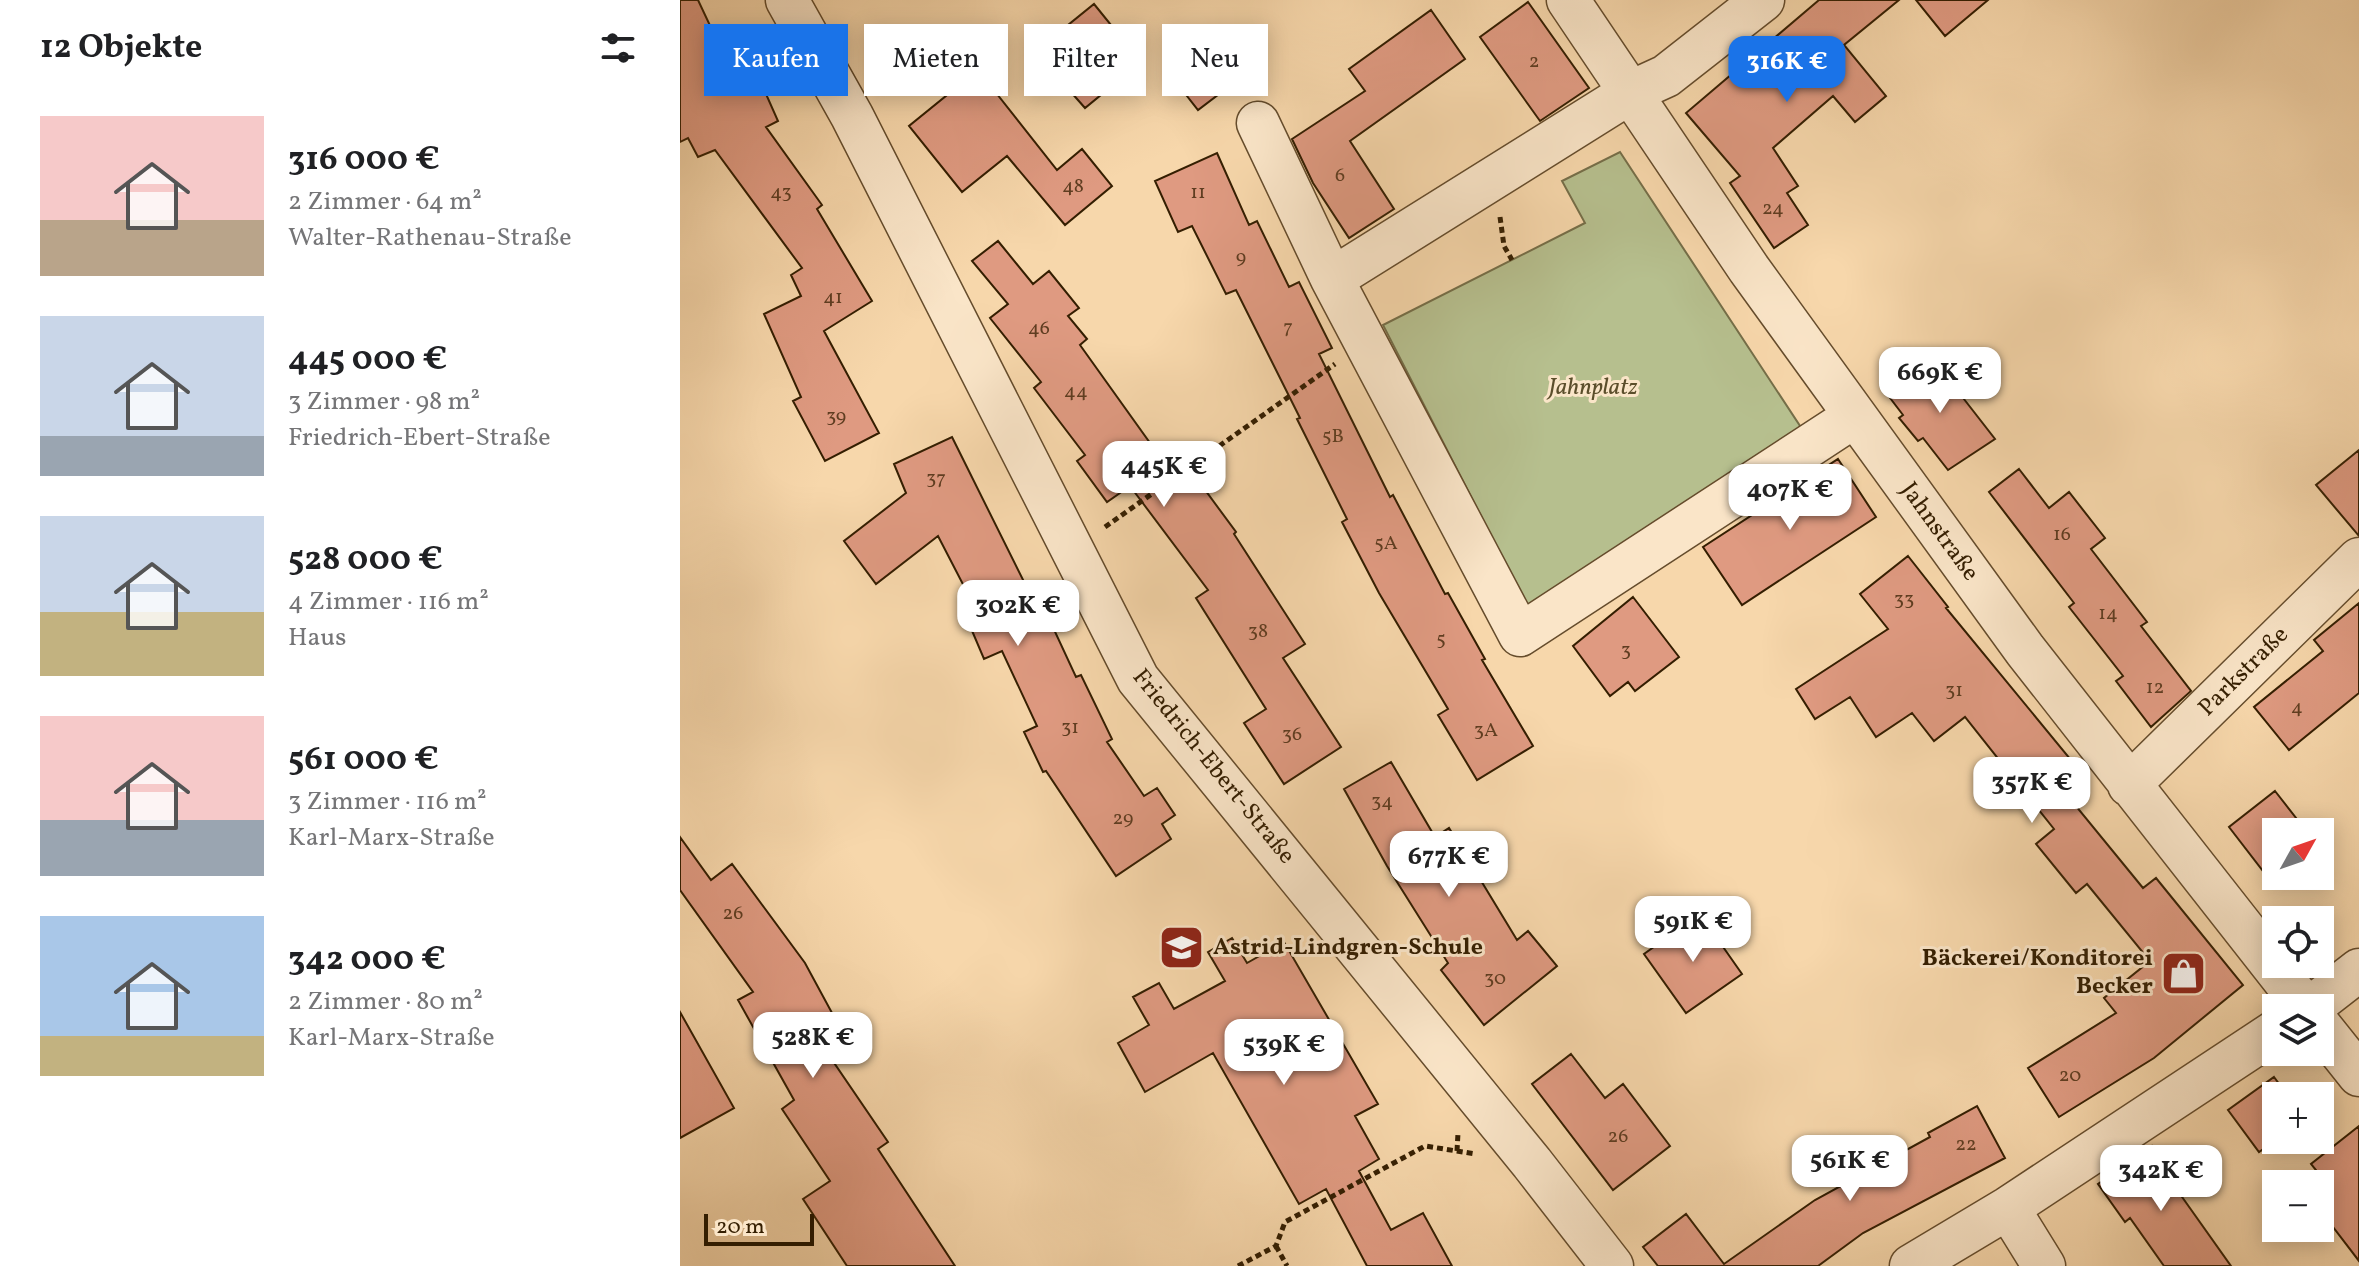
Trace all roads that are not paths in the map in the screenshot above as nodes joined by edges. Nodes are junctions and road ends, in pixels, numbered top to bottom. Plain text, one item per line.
1 (787, 0) edge
2 (1568, 0) edge
3 (1763, 0) edge
4 (1631, 92) junction
5 (1258, 123) dead end
6 (1332, 279) junction
7 (1855, 416) junction
8 (2359, 559) edge
9 (2129, 785) junction
10 (2359, 970) edge
11 (2297, 994) edge
12 (2327, 994) edge
13 (2262, 1040) edge
14 (2334, 1044) edge
15 (2359, 1075) edge
16 (2008, 1208) junction
17 (1612, 1266) edge
18 (1911, 1266) edge
19 (2044, 1266) edge

1 - 17 street, Friedrich-Ebert-Straße
2 - 4 street, Jahnstraße
3 - 4 street
4 - 6 street
4 - 7 street, Jahnstraße
5 - 6 street
6 - 7 street
7 - 9 street, Jahnstraße
8 - 9 street, Parkstraße
9 - 11 street, Jahnstraße
10 - 12 street
13 - 16 street
14 - 15 street
16 - 18 street
16 - 19 street

